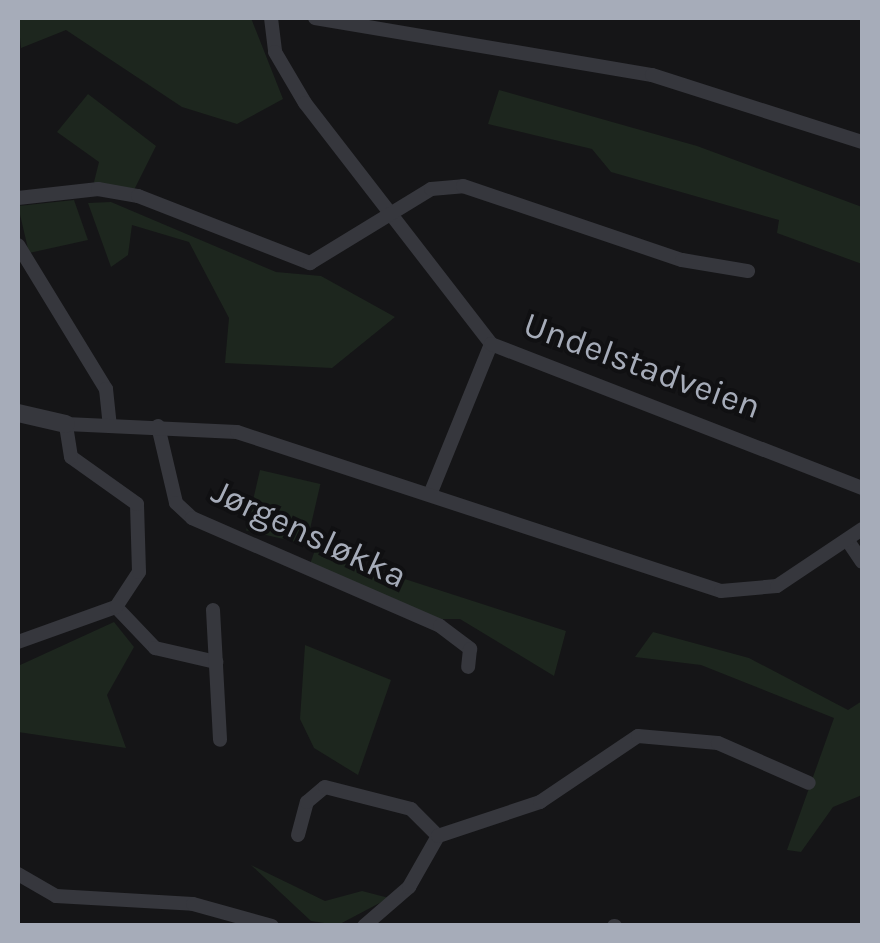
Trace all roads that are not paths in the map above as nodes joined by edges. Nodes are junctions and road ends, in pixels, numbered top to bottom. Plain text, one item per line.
1 (271, 18) edge
2 (315, 18) edge
3 (862, 142) edge
4 (18, 198) edge
5 (391, 213) junction
6 (18, 245) edge
7 (748, 271) dead end
8 (491, 344) junction
9 (18, 413) edge
10 (66, 424) junction
11 (110, 426) junction
12 (158, 426) junction
13 (862, 488) edge
14 (431, 492) junction
15 (862, 529) edge
16 (848, 541) junction
17 (862, 562) edge
18 (116, 608) junction
19 (213, 610) dead end
20 (18, 642) edge
21 (216, 662) junction
22 (468, 667) dead end
23 (220, 740) dead end
24 (810, 783) dead end
25 (298, 836) dead end
26 (438, 836) junction
27 (18, 874) edge
28 (272, 926) edge
29 (364, 926) edge

1 - 5 street
2 - 3 street
4 - 5 street
5 - 7 street
5 - 8 street
6 - 11 street
8 - 13 street, Undelstadveien
8 - 14 street, Undelstadveien
9 - 10 street, Jørgensløkka
10 - 11 street, Jørgensløkka
10 - 18 street
11 - 12 street, Jørgensløkka
12 - 14 street, Jørgensløkka
12 - 22 street, Jørgensløkka
14 - 16 street, Jørgensløkka
15 - 16 street, Jørgensløkka
16 - 17 street
18 - 20 street
18 - 21 street
19 - 21 street
21 - 23 street
24 - 26 street
25 - 26 street
26 - 29 street
27 - 28 street

